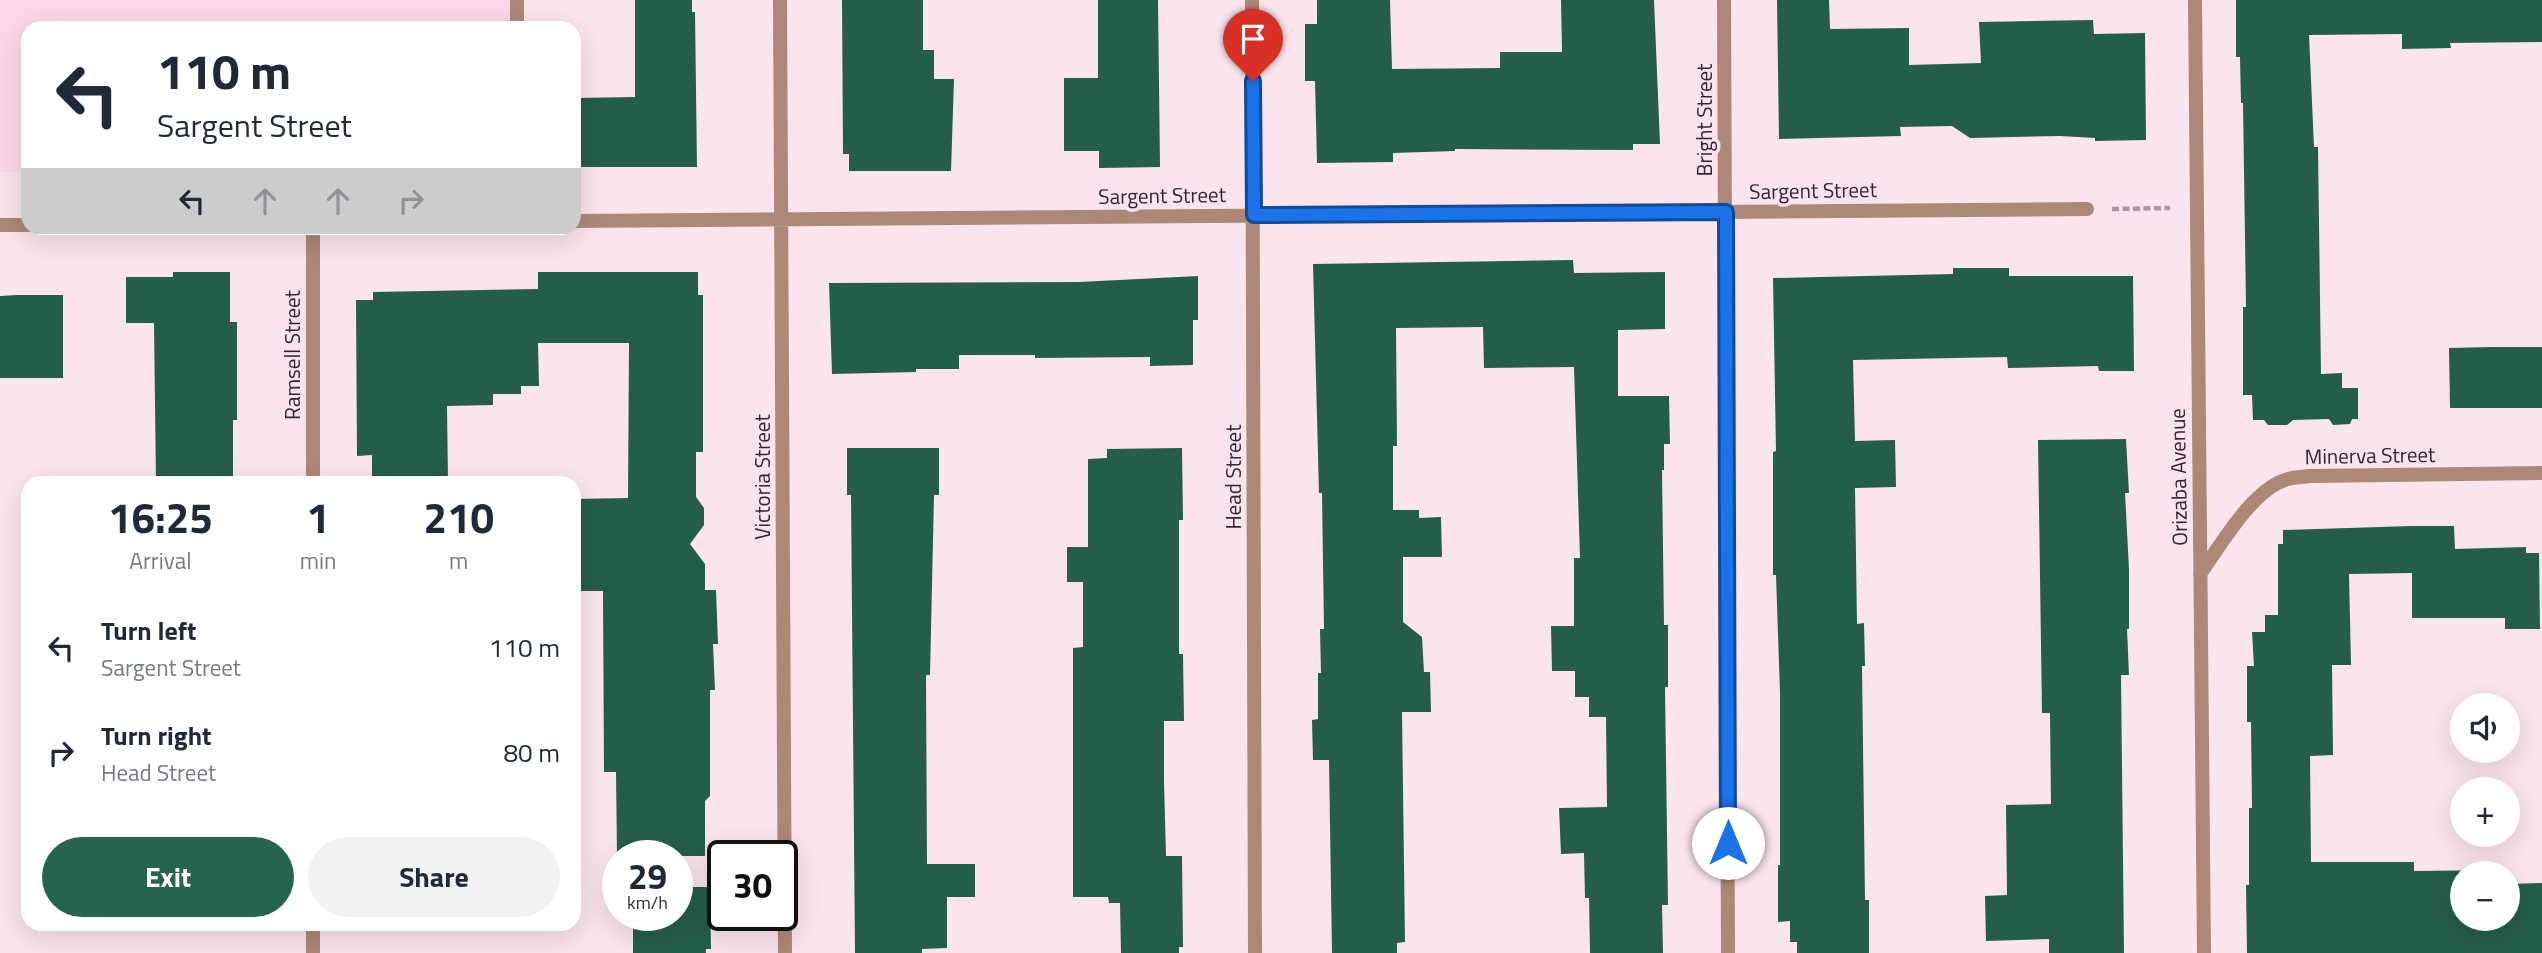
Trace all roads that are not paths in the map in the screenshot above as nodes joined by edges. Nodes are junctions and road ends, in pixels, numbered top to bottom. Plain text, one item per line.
1 (517, 0) edge
2 (780, 0) edge
3 (1252, 0) edge
4 (1724, 0) edge
5 (2195, 0) edge
6 (517, 21) edge
7 (2087, 209) road end
8 (1726, 212) junction
9 (1254, 215) junction
10 (782, 219) junction
11 (581, 221) edge
12 (0, 225) edge
13 (21, 225) edge
14 (313, 235) edge
15 (2542, 473) edge
16 (313, 476) edge
17 (2200, 574) junction
18 (313, 931) edge
19 (313, 953) edge
20 (785, 953) edge
21 (1255, 953) edge
22 (1728, 953) edge
23 (2204, 953) edge

1 - 6 street
2 - 10 street, Victoria Street
3 - 9 street, Head Street
4 - 8 street, Bright Street
5 - 17 street, Orizaba Avenue
7 - 8 street, Sargent Street
8 - 9 street, Sargent Street
8 - 22 street, Bright Street
9 - 10 street, Sargent Street
9 - 21 street, Head Street
10 - 11 street, Sargent Street
10 - 20 street, Victoria Street
12 - 13 street
14 - 16 street, Ramsell Street
15 - 17 street, Minerva Street
17 - 23 street, Orizaba Avenue
18 - 19 street

